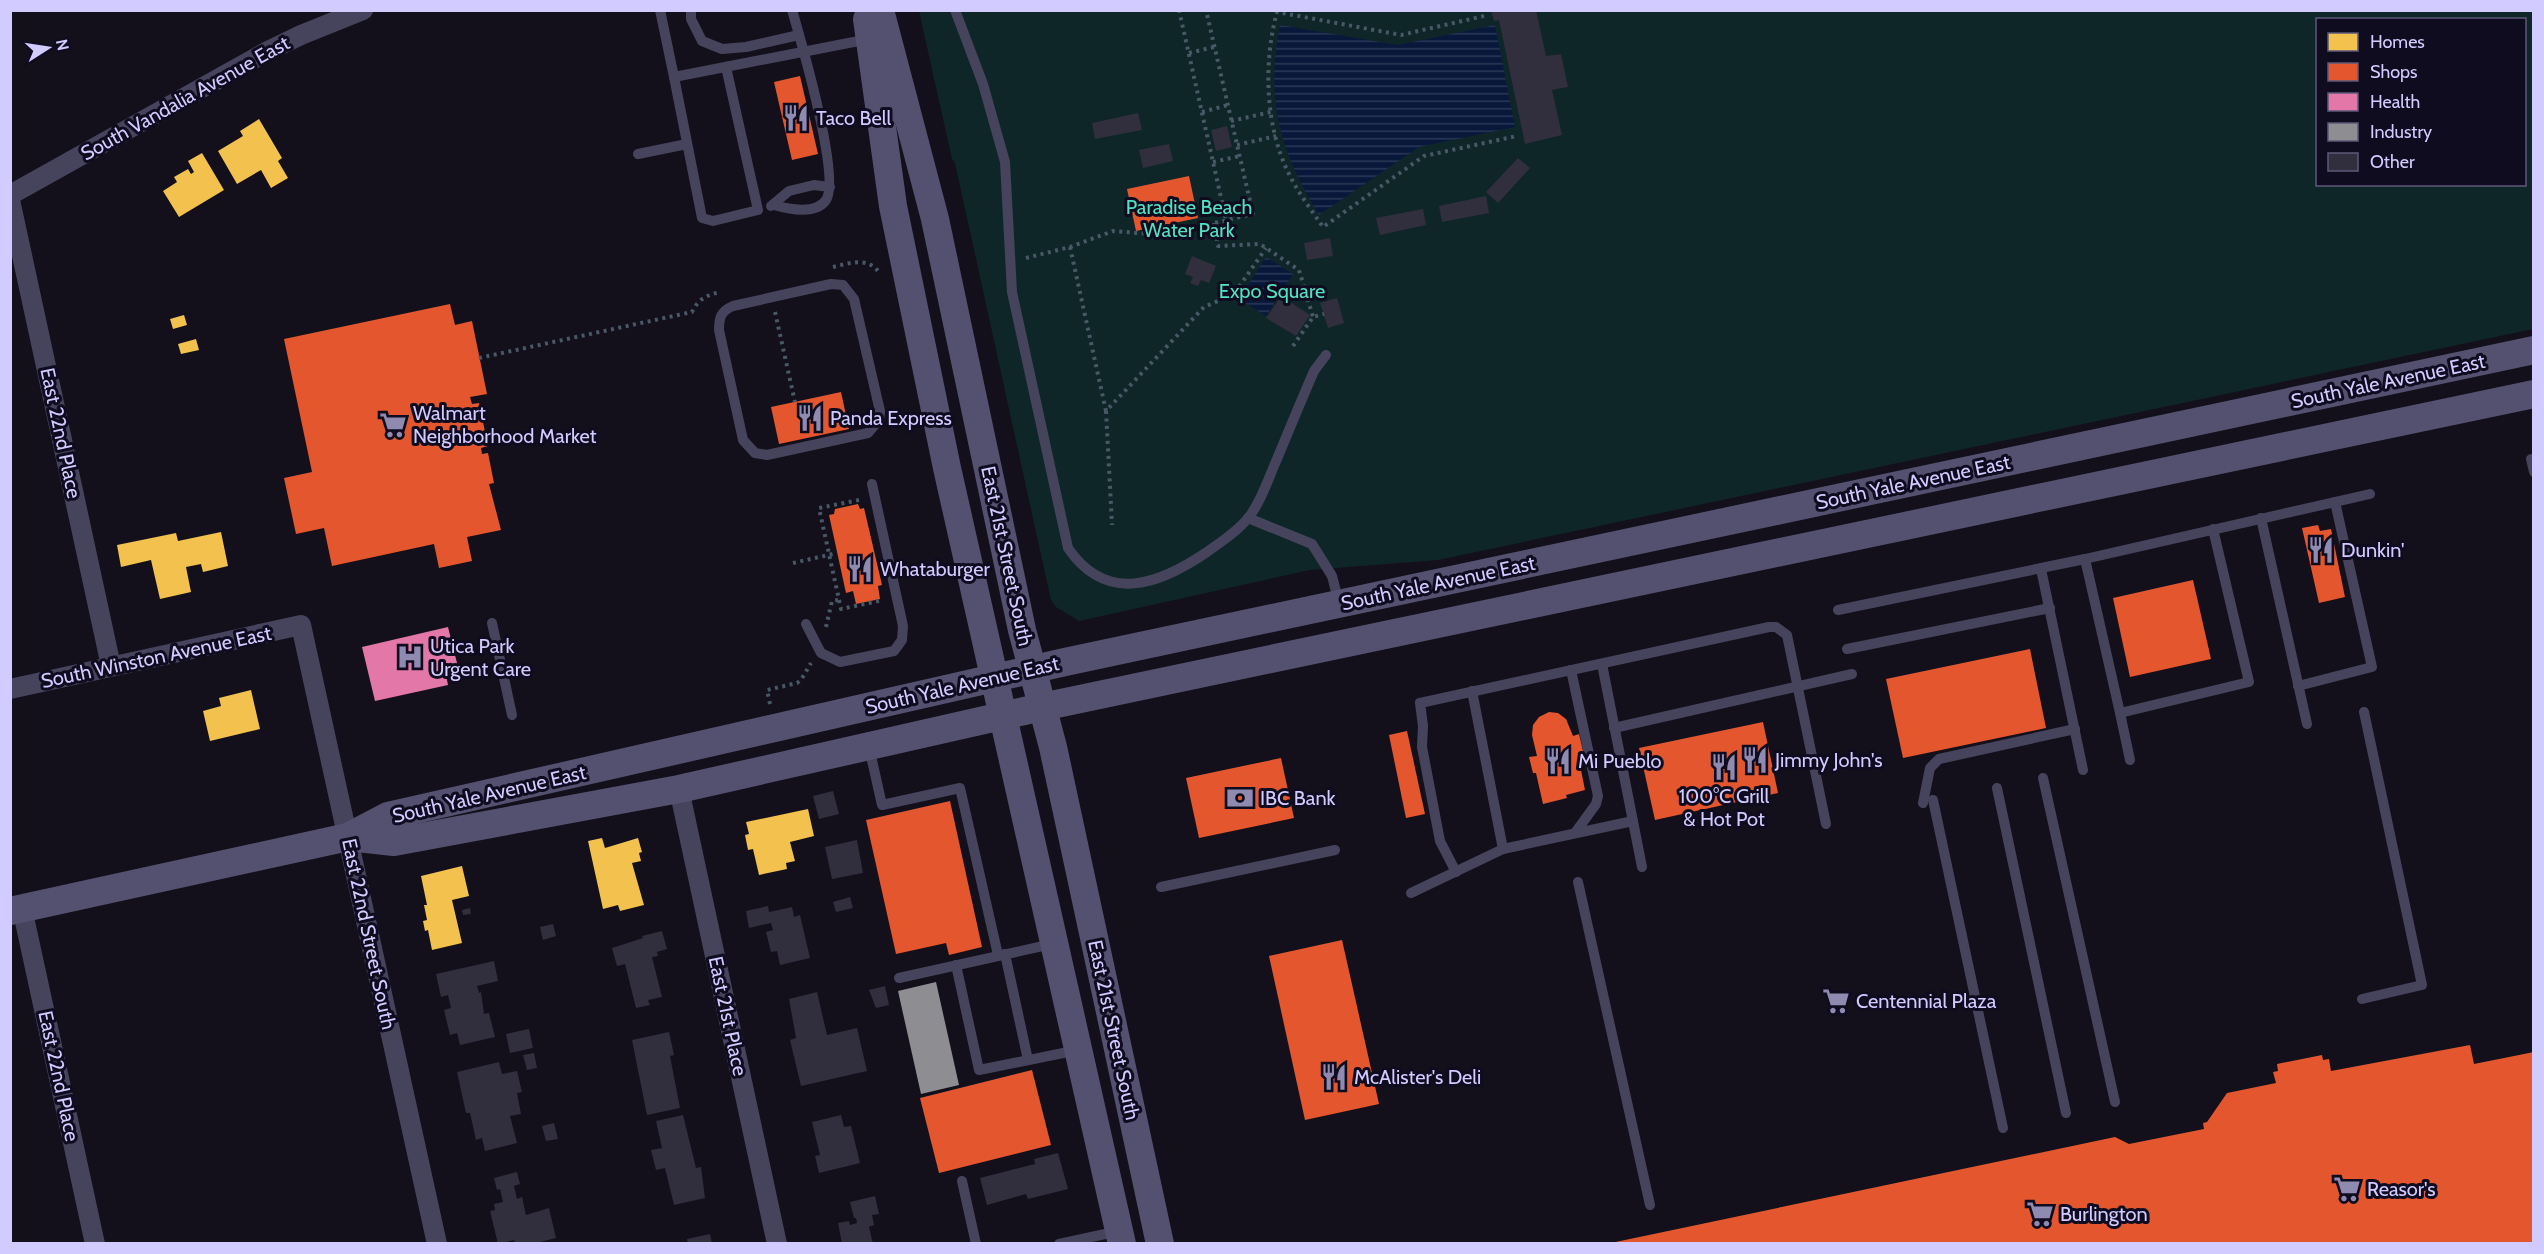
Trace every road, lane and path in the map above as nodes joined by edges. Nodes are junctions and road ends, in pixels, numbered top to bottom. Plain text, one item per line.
1 (363, 10) edge
2 (660, 10) edge
3 (692, 10) edge
4 (792, 10) edge
5 (866, 10) edge
6 (880, 10) edge
7 (955, 10) edge
8 (1179, 10) edge
9 (1206, 10) edge
10 (1277, 11) edge
11 (1484, 16) dead end
12 (799, 35) junction
13 (869, 39) junction
14 (1214, 47) junction
15 (804, 52) junction
16 (1189, 53) junction
17 (726, 67) junction
18 (674, 77) junction
19 (1228, 105) junction
20 (1202, 112) junction
21 (1271, 112) junction
22 (1231, 121) junction
23 (1276, 136) junction
24 (1517, 136) dead end
25 (687, 144) junction
26 (1237, 145) junction
27 (638, 154) dead end
28 (1239, 156) junction
29 (1213, 162) junction
30 (830, 187) junction
31 (10, 195) edge
32 (10, 200) edge
33 (774, 205) junction
34 (758, 210) junction
35 (1226, 220) junction
36 (1214, 223) junction
37 (1070, 248) junction
38 (1266, 248) junction
39 (1025, 258) dead end
40 (825, 269) dead end
41 (882, 277) dead end
42 (726, 291) dead end
43 (772, 298) junction
44 (1324, 314) dead end
45 (1313, 317) junction
46 (1293, 346) dead end
47 (2534, 350) edge
48 (1326, 355) dead end
49 (479, 358) dead end
50 (2348, 390) junction
51 (2534, 394) edge
52 (795, 402) dead end
53 (1106, 411) junction
54 (2356, 432) junction
55 (2122, 439) junction
56 (2531, 459) dead end
57 (2534, 472) edge
58 (2130, 480) junction
59 (872, 484) dead end
60 (2370, 494) dead end
61 (874, 497) junction
62 (1824, 501) junction
63 (2335, 502) junction
64 (1248, 518) junction
65 (2261, 518) junction
66 (1112, 525) dead end
67 (2213, 529) junction
68 (1833, 542) junction
69 (837, 553) dead end
70 (829, 555) junction
71 (2085, 559) junction
72 (793, 562) dead end
73 (2041, 569) junction
74 (882, 593) dead end
75 (1339, 604) junction
76 (2050, 608) junction
77 (1838, 610) dead end
78 (492, 623) dead end
79 (806, 624) dead end
80 (301, 625) joint
81 (1846, 650) dead end
82 (1602, 664) junction
83 (111, 666) junction
84 (1032, 669) junction
85 (1571, 670) junction
86 (1852, 674) dead end
87 (994, 678) junction
88 (2298, 686) junction
89 (1798, 687) junction
90 (10, 688) edge
91 (1472, 692) junction
92 (1042, 707) junction
93 (2120, 712) junction
94 (2364, 712) dead end
95 (512, 715) dead end
96 (1004, 716) junction
97 (2307, 724) dead end
98 (1614, 728) junction
99 (2075, 729) junction
100 (869, 746) junction
101 (2130, 760) dead end
102 (2083, 770) dead end
103 (2043, 778) dead end
104 (1996, 788) dead end
105 (679, 789) junction
106 (1633, 821) junction
107 (1826, 824) dead end
108 (1575, 834) junction
109 (348, 837) junction
110 (1503, 849) junction
111 (1335, 850) dead end
112 (1642, 867) dead end
113 (1456, 872) junction
114 (1578, 882) dead end
115 (1161, 887) dead end
116 (1411, 893) dead end
117 (16, 909) edge
118 (1055, 943) junction
119 (1001, 955) junction
120 (956, 965) junction
121 (899, 978) dead end
122 (2362, 999) dead end
123 (1078, 1050) junction
124 (1028, 1060) junction
125 (2115, 1102) dead end
126 (2066, 1113) dead end
127 (2003, 1128) dead end
128 (962, 1181) dead end
129 (1650, 1205) dead end
130 (1120, 1237) edge
131 (96, 1244) edge
132 (437, 1244) edge
133 (777, 1244) edge
134 (976, 1244) edge
135 (1059, 1244) edge
136 (1160, 1244) edge

1 - 31 street, South Vandalia Avenue East
2 - 18 lane
3 - 12 lane
4 - 12 lane
5 - 13 main road, East 21st Street South
6 - 84 main road, East 21st Street South
7 - 64 lane
8 - 16 path
9 - 14 path
10 - 11 path
10 - 21 path
12 - 15 lane
13 - 15 lane
13 - 87 main road, East 21st Street South
14 - 16 path
14 - 19 path
15 - 17 lane
15 - 30 lane
16 - 20 path
17 - 18 lane
17 - 34 lane
18 - 25 lane
19 - 20 path
19 - 22 path
20 - 29 path
21 - 22 path
21 - 23 path
22 - 26 path
23 - 24 path
23 - 26 path
25 - 27 lane
25 - 34 lane
26 - 28 path
28 - 29 path
28 - 35 path
29 - 35 path
30 - 33 lane
30 - 33 lane
32 - 83 street, East 22nd Place
33 - 34 lane
35 - 36 path
36 - 37 path
36 - 38 path
37 - 39 path
37 - 53 path
38 - 45 path
38 - 53 path
40 - 41 path
42 - 49 path
43 - 43 lane
43 - 52 path
44 - 45 path
45 - 46 path
47 - 50 main road, South Yale Avenue East
48 - 64 lane
50 - 54 main road
50 - 55 main road, South Yale Avenue East
51 - 54 main road, South Yale Avenue East
53 - 66 path
54 - 58 main road, South Yale Avenue East
55 - 58 main road
55 - 62 main road, South Yale Avenue East
56 - 57 lane
58 - 68 main road, South Yale Avenue East
59 - 61 lane
60 - 63 lane
61 - 70 path
61 - 79 lane
62 - 68 main road
62 - 75 main road, South Yale Avenue East
63 - 65 lane
63 - 88 lane
64 - 75 lane
65 - 67 lane
65 - 88 lane
67 - 71 lane
67 - 93 lane
68 - 92 main road, South Yale Avenue East
69 - 70 path
70 - 72 path
70 - 74 path
71 - 73 lane
71 - 93 lane
73 - 76 lane
73 - 77 lane
75 - 84 main road, South Yale Avenue East
76 - 81 lane
76 - 99 lane
78 - 95 lane
80 - 83 street, South Winston Avenue East
80 - 109 street, East 22nd Street South
82 - 85 lane
82 - 89 lane
82 - 98 lane
83 - 90 street, South Winston Avenue East
84 - 87 main road, South Yale Avenue East
84 - 92 main road, East 21st Street South
85 - 91 lane
85 - 108 lane
86 - 89 lane
87 - 96 main road, East 21st Street South
87 - 109 main road, South Yale Avenue East
88 - 97 lane
89 - 98 lane
89 - 107 lane
91 - 110 lane
91 - 113 lane
92 - 96 main road, South Yale Avenue East
92 - 136 main road, East 21st Street South
93 - 101 lane
94 - 122 lane
96 - 100 main road, South Yale Avenue East
96 - 118 main road, East 21st Street South
98 - 106 lane
99 - 102 lane
99 - 127 lane
100 - 105 main road, South Yale Avenue East
100 - 119 lane
103 - 125 lane
104 - 126 lane
105 - 109 main road, South Yale Avenue East
105 - 133 street, East 21st Place
106 - 108 lane
106 - 112 lane
108 - 110 lane
109 - 117 main road, South Yale Avenue East
109 - 132 street, East 22nd Street South
110 - 113 lane
111 - 115 lane
113 - 116 lane
114 - 129 lane
117 - 131 street, East 22nd Place
118 - 119 lane
118 - 123 main road, East 21st Street South
119 - 120 lane
119 - 124 lane
120 - 121 lane
120 - 124 lane
123 - 124 lane
123 - 130 main road, East 21st Street South
128 - 134 lane
130 - 135 lane

